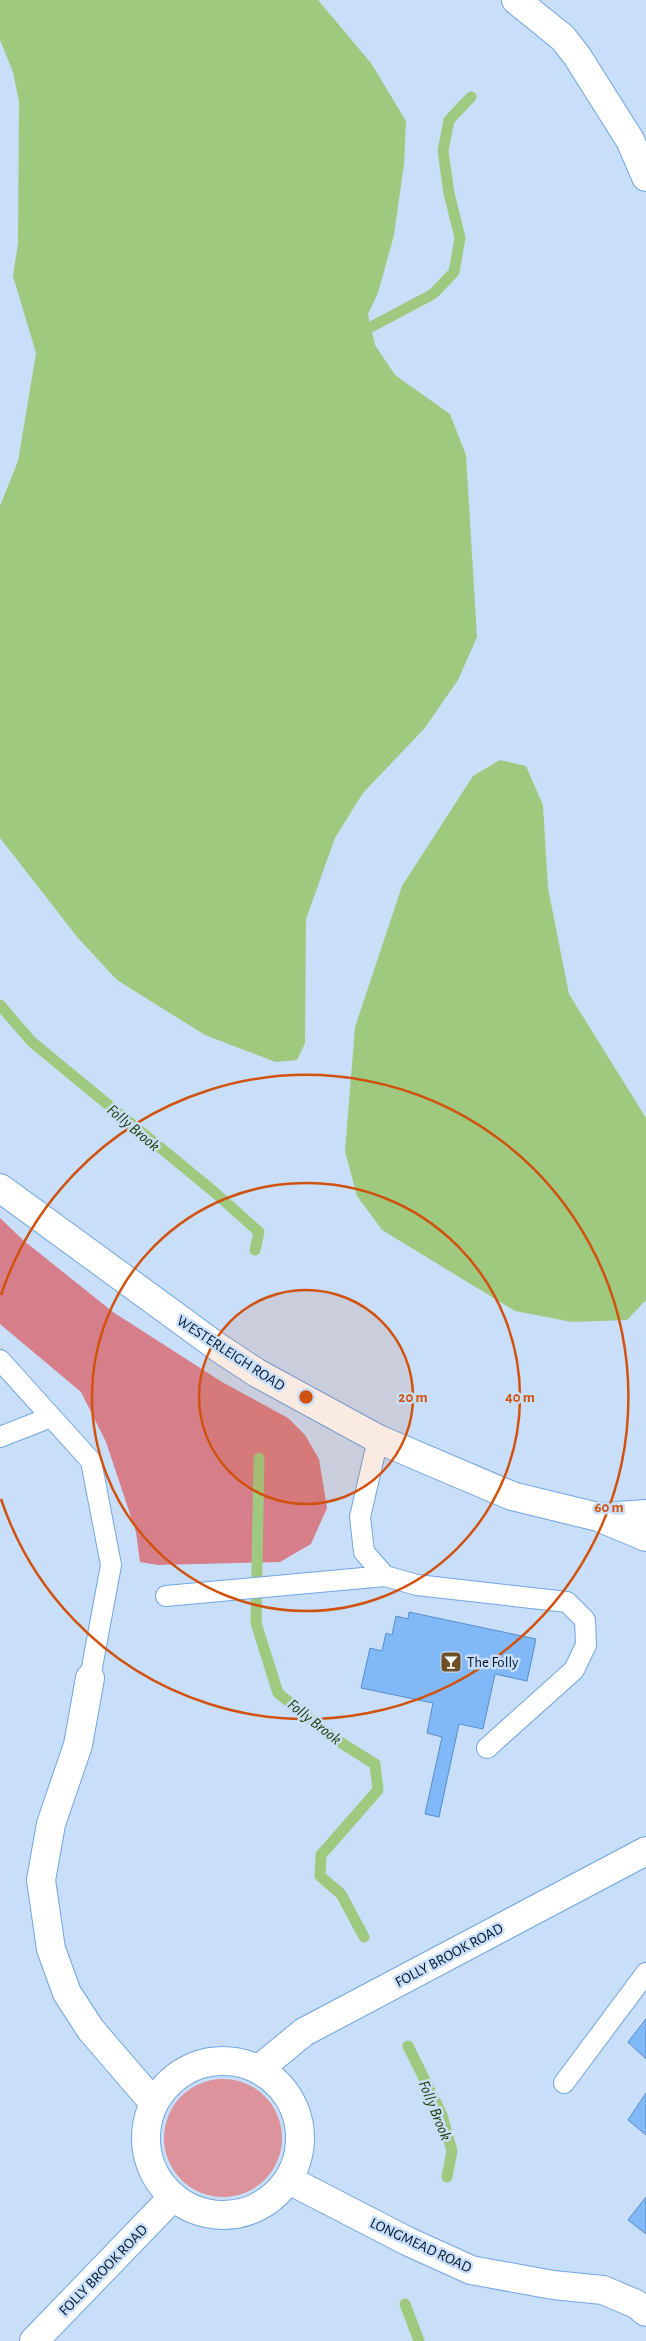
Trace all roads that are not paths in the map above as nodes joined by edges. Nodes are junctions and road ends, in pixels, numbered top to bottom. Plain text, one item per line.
1 (516, 0) edge
2 (646, 177) edge
3 (0, 1188) edge
4 (0, 1360) edge
5 (51, 1416) junction
6 (0, 1437) edge
7 (378, 1439) junction
8 (646, 1514) edge
9 (598, 1517) junction
10 (646, 1537) edge
11 (385, 1576) junction
12 (166, 1596) dead end
13 (90, 1678) joint
14 (487, 1748) dead end
15 (646, 1850) edge
16 (646, 1973) edge
17 (259, 2069) junction
18 (564, 2083) dead end
19 (154, 2102) junction
20 (289, 2180) junction
21 (172, 2198) junction
22 (646, 2312) edge
23 (34, 2341) edge

1 - 2 street
3 - 7 street, WESTERLEIGH ROAD
4 - 5 lane
5 - 6 lane
5 - 13 lane
7 - 9 street, WESTERLEIGH ROAD
7 - 11 lane
8 - 9 street, WESTERLEIGH ROAD
9 - 10 street, WESTERLEIGH ROAD
11 - 12 lane
11 - 14 lane
13 - 19 street
15 - 17 street, FOLLY BROOK ROAD
16 - 18 lane
17 - 19 street
17 - 20 street
19 - 21 street
20 - 21 street
20 - 22 street, LONGMEAD ROAD
21 - 23 street, FOLLY BROOK ROAD

